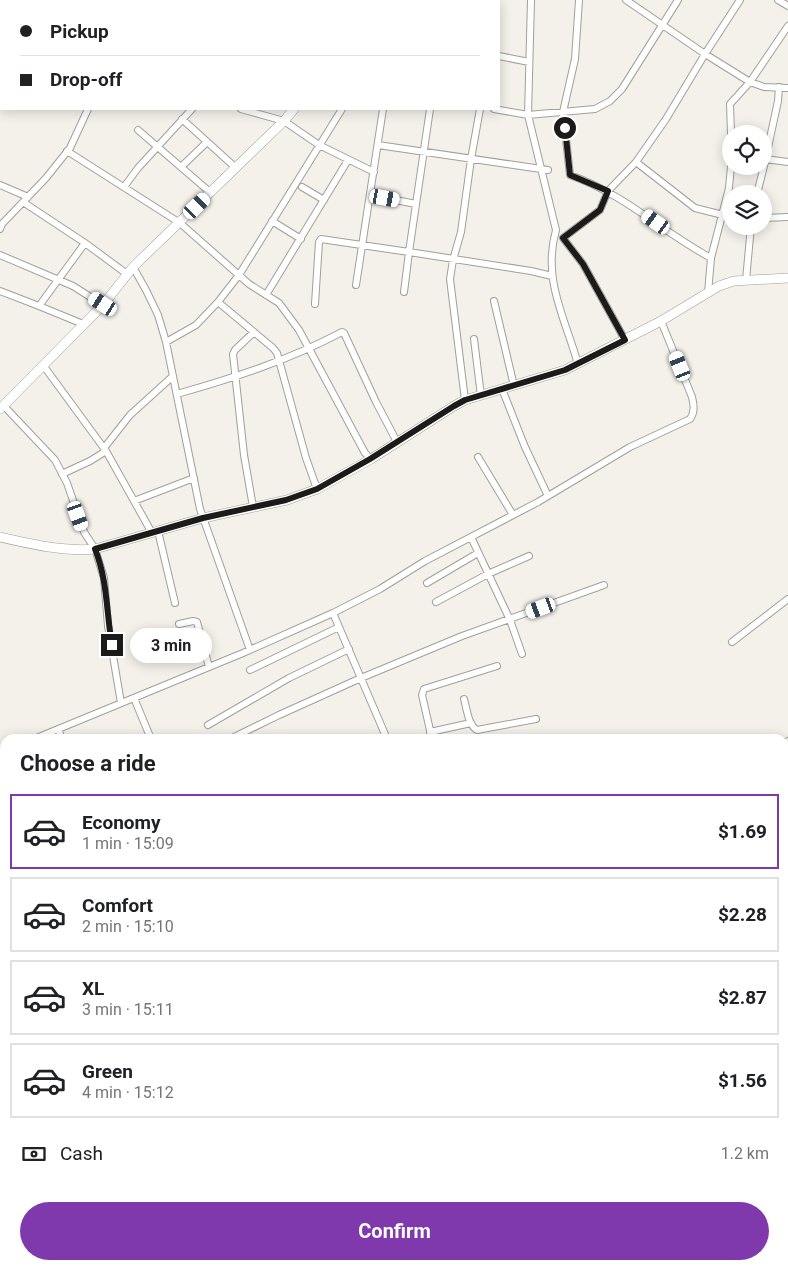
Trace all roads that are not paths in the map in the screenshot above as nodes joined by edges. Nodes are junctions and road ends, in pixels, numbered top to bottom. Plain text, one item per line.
1 (531, 0) edge
2 (578, 0) edge
3 (626, 0) edge
4 (678, 0) edge
5 (740, 0) edge
6 (778, 0) edge
7 (788, 6) edge
8 (663, 25) junction
9 (788, 26) edge
10 (705, 54) junction
11 (500, 56) edge
12 (529, 62) junction
13 (750, 82) junction
14 (780, 87) junction
15 (788, 88) edge
16 (88, 110) edge
17 (191, 110) edge
18 (246, 110) edge
19 (293, 110) edge
20 (341, 110) edge
21 (384, 110) edge
22 (430, 110) edge
23 (480, 110) edge
24 (500, 110) edge
25 (563, 112) junction
26 (528, 115) junction
27 (182, 119) junction
28 (284, 121) junction
29 (731, 125) edge
30 (772, 128) edge
31 (138, 130) dead end
32 (207, 142) junction
33 (378, 145) junction
34 (319, 146) junction
35 (158, 147) junction
36 (67, 151) junction
37 (423, 152) junction
38 (470, 159) junction
39 (348, 160) junction
40 (636, 162) junction
41 (788, 162) edge
42 (772, 163) edge
43 (181, 167) junction
44 (236, 168) junction
45 (545, 170) junction
46 (374, 172) junction
47 (0, 185) edge
48 (124, 187) junction
49 (302, 187) dead end
50 (608, 191) junction
51 (211, 192) junction
52 (370, 196) junction
53 (25, 200) junction
54 (324, 200) junction
55 (416, 204) junction
56 (722, 215) edge
57 (788, 217) edge
58 (772, 218) edge
59 (722, 219) edge
60 (272, 221) junction
61 (180, 223) junction
62 (1, 225) edge
63 (750, 235) edge
64 (301, 239) junction
65 (85, 243) junction
66 (362, 246) junction
67 (409, 252) junction
68 (0, 254) edge
69 (711, 258) junction
70 (453, 260) junction
71 (130, 271) junction
72 (239, 274) junction
73 (552, 276) junction
74 (788, 278) edge
75 (58, 280) junction
76 (746, 280) junction
77 (356, 285) dead end
78 (0, 291) edge
79 (404, 292) dead end
80 (708, 293) junction
81 (266, 295) junction
82 (494, 301) dead end
83 (218, 302) junction
84 (103, 304) junction
85 (315, 304) dead end
86 (39, 306) junction
87 (661, 321) junction
88 (84, 324) junction
89 (254, 332) junction
90 (474, 339) dead end
91 (625, 340) junction
92 (166, 342) junction
93 (309, 350) junction
94 (280, 361) junction
95 (578, 364) junction
96 (43, 365) junction
97 (173, 376) junction
98 (236, 377) junction
99 (514, 386) junction
100 (502, 389) junction
101 (177, 394) junction
102 (482, 396) junction
103 (465, 400) junction
104 (1, 407) edge
105 (398, 442) junction
106 (105, 450) junction
107 (478, 457) dead end
108 (370, 459) junction
109 (62, 474) junction
110 (194, 478) junction
111 (317, 489) junction
112 (548, 496) junction
113 (134, 501) junction
114 (253, 507) junction
115 (513, 515) junction
116 (203, 518) junction
117 (155, 532) junction
118 (0, 537) edge
119 (471, 537) junction
120 (95, 549) junction
121 (478, 553) junction
122 (529, 556) dead end
123 (488, 574) junction
124 (427, 583) dead end
125 (604, 585) dead end
126 (788, 599) edge
127 (436, 602) dead end
128 (175, 603) dead end
129 (332, 613) junction
130 (510, 620) junction
131 (178, 624) dead end
132 (339, 627) junction
133 (732, 642) dead end
134 (349, 649) junction
135 (250, 650) junction
136 (522, 654) dead end
137 (498, 666) dead end
138 (209, 667) junction
139 (250, 670) dead end
140 (361, 678) junction
141 (134, 698) junction
142 (464, 698) dead end
143 (122, 703) junction
144 (536, 719) dead end
145 (471, 723) junction
146 (208, 725) dead end
147 (58, 729) junction
148 (46, 734) edge
149 (60, 734) edge
150 (150, 734) edge
151 (240, 734) edge
152 (385, 734) edge
153 (431, 734) edge
154 (434, 734) edge

1 - 12 street
2 - 25 street
3 - 8 street
4 - 8 street
5 - 10 street
6 - 7 street
8 - 10 street
8 - 25 street
9 - 13 street
10 - 13 street
10 - 40 street
11 - 12 street
12 - 26 street
13 - 14 street
13 - 29 street
14 - 15 street
14 - 30 street
16 - 36 street
17 - 27 street
18 - 28 street
19 - 28 street
20 - 34 street
21 - 33 street
22 - 37 street
23 - 38 street
24 - 26 street
25 - 26 street
25 - 50 street
26 - 45 street
27 - 32 street
27 - 35 street
28 - 34 street
28 - 44 street
31 - 35 street
32 - 43 street
32 - 44 street
33 - 37 street
33 - 46 street
34 - 39 street
34 - 60 street
35 - 43 street
35 - 48 street
36 - 48 street
36 - 53 street
37 - 38 street
37 - 55 street
38 - 45 street
38 - 70 street
39 - 46 street
39 - 54 street
40 - 50 street
40 - 56 street
41 - 42 street
43 - 51 street
44 - 51 street
45 - 73 street
46 - 52 street
47 - 53 street
48 - 61 street
49 - 54 street
50 - 69 street
50 - 91 street
51 - 61 street
52 - 55 street
52 - 66 street
53 - 62 street
53 - 65 street
54 - 64 street
55 - 67 street
57 - 58 street
59 - 69 street
60 - 64 street
60 - 72 street
61 - 71 street
61 - 72 street
63 - 76 street
64 - 81 street
65 - 71 street
65 - 75 street
66 - 67 street
66 - 77 street
66 - 85 street
67 - 70 street
67 - 79 street
68 - 75 street
69 - 80 street
70 - 73 street
70 - 103 street
71 - 84 street
71 - 92 street
72 - 81 street
72 - 83 street
73 - 95 street
74 - 76 street
75 - 84 street
75 - 86 street
76 - 80 street
78 - 86 street
80 - 87 street
81 - 93 street
82 - 99 street
83 - 89 street
83 - 92 street
84 - 88 street
86 - 88 street
87 - 91 street
87 - 112 street
88 - 96 street
89 - 94 street
89 - 98 street
90 - 102 street
91 - 95 street
92 - 97 street
93 - 94 street
93 - 105 street
93 - 108 street
94 - 98 street
94 - 111 street
95 - 99 street
96 - 104 street
96 - 106 street
97 - 101 street
97 - 106 street
98 - 101 street
98 - 114 street
99 - 100 street
100 - 102 street
100 - 112 street
101 - 110 street
102 - 103 street
103 - 105 street
104 - 109 street
105 - 108 street
106 - 109 street
106 - 113 street
107 - 115 street
108 - 111 street
109 - 120 street
110 - 113 street
110 - 116 street
111 - 114 street
112 - 115 street
113 - 117 street
114 - 116 street
115 - 119 street
116 - 117 street
116 - 135 street
117 - 120 street
117 - 128 street
118 - 120 street
119 - 121 street
119 - 129 street
120 - 143 street
121 - 123 street
121 - 124 street
122 - 123 street
123 - 127 street
123 - 130 street
125 - 130 street
126 - 133 street
129 - 132 street
129 - 135 street
130 - 136 street
130 - 140 street
131 - 138 street
132 - 134 street
132 - 139 street
134 - 140 street
134 - 146 street
135 - 138 street
137 - 153 street
138 - 141 street
140 - 151 street
140 - 152 street
141 - 143 street
141 - 150 street
142 - 145 street
143 - 147 street
144 - 145 street
145 - 154 street
147 - 148 street
147 - 149 street

